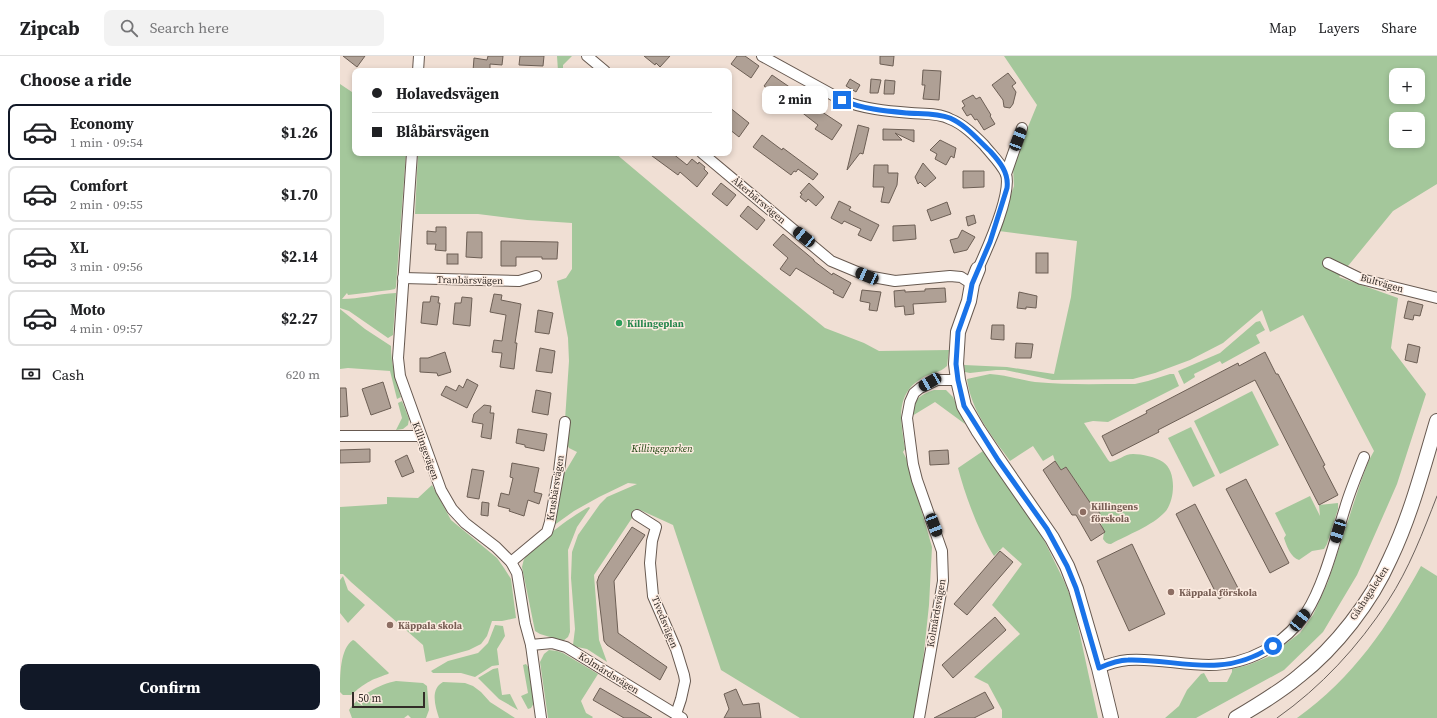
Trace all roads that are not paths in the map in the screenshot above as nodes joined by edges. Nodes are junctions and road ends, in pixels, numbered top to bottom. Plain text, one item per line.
1 (419, 56) edge
2 (587, 56) edge
3 (762, 56) edge
4 (418, 68) edge
5 (601, 68) edge
6 (1022, 128) dead end
7 (412, 156) edge
8 (706, 156) edge
9 (1006, 174) junction
10 (1328, 263) dead end
11 (978, 269) joint
12 (536, 276) dead end
13 (403, 278) junction
14 (972, 284) junction
15 (1437, 298) edge
16 (958, 380) junction
17 (1437, 421) edge
18 (565, 422) dead end
19 (340, 436) edge
20 (420, 436) junction
21 (1364, 457) dead end
22 (637, 515) dead end
23 (511, 562) junction
24 (531, 645) junction
25 (1099, 668) junction
26 (679, 716) edge
27 (1111, 717) edge
28 (541, 718) edge
29 (919, 718) edge
30 (1236, 718) edge

1 - 4 street
2 - 5 street
3 - 9 street
6 - 9 street
7 - 13 street, Killingevägen
8 - 14 street, Åkerbärsvägen
9 - 11 street
10 - 15 street, Bultvägen
11 - 14 street
12 - 13 street, Tranbärsvägen
13 - 20 street, Killingevägen
14 - 16 street
16 - 25 street
16 - 29 street, Kolmårdsvägen
17 - 30 street, Gåshagaleden
18 - 23 street, Krusbärsvägen
19 - 20 street
20 - 23 street, Killingevägen
21 - 25 street
22 - 26 street, Tivedsvägen
23 - 24 street, Killingevägen
24 - 26 street, Kolmårdsvägen
24 - 28 street, Killingevägen
25 - 27 street

